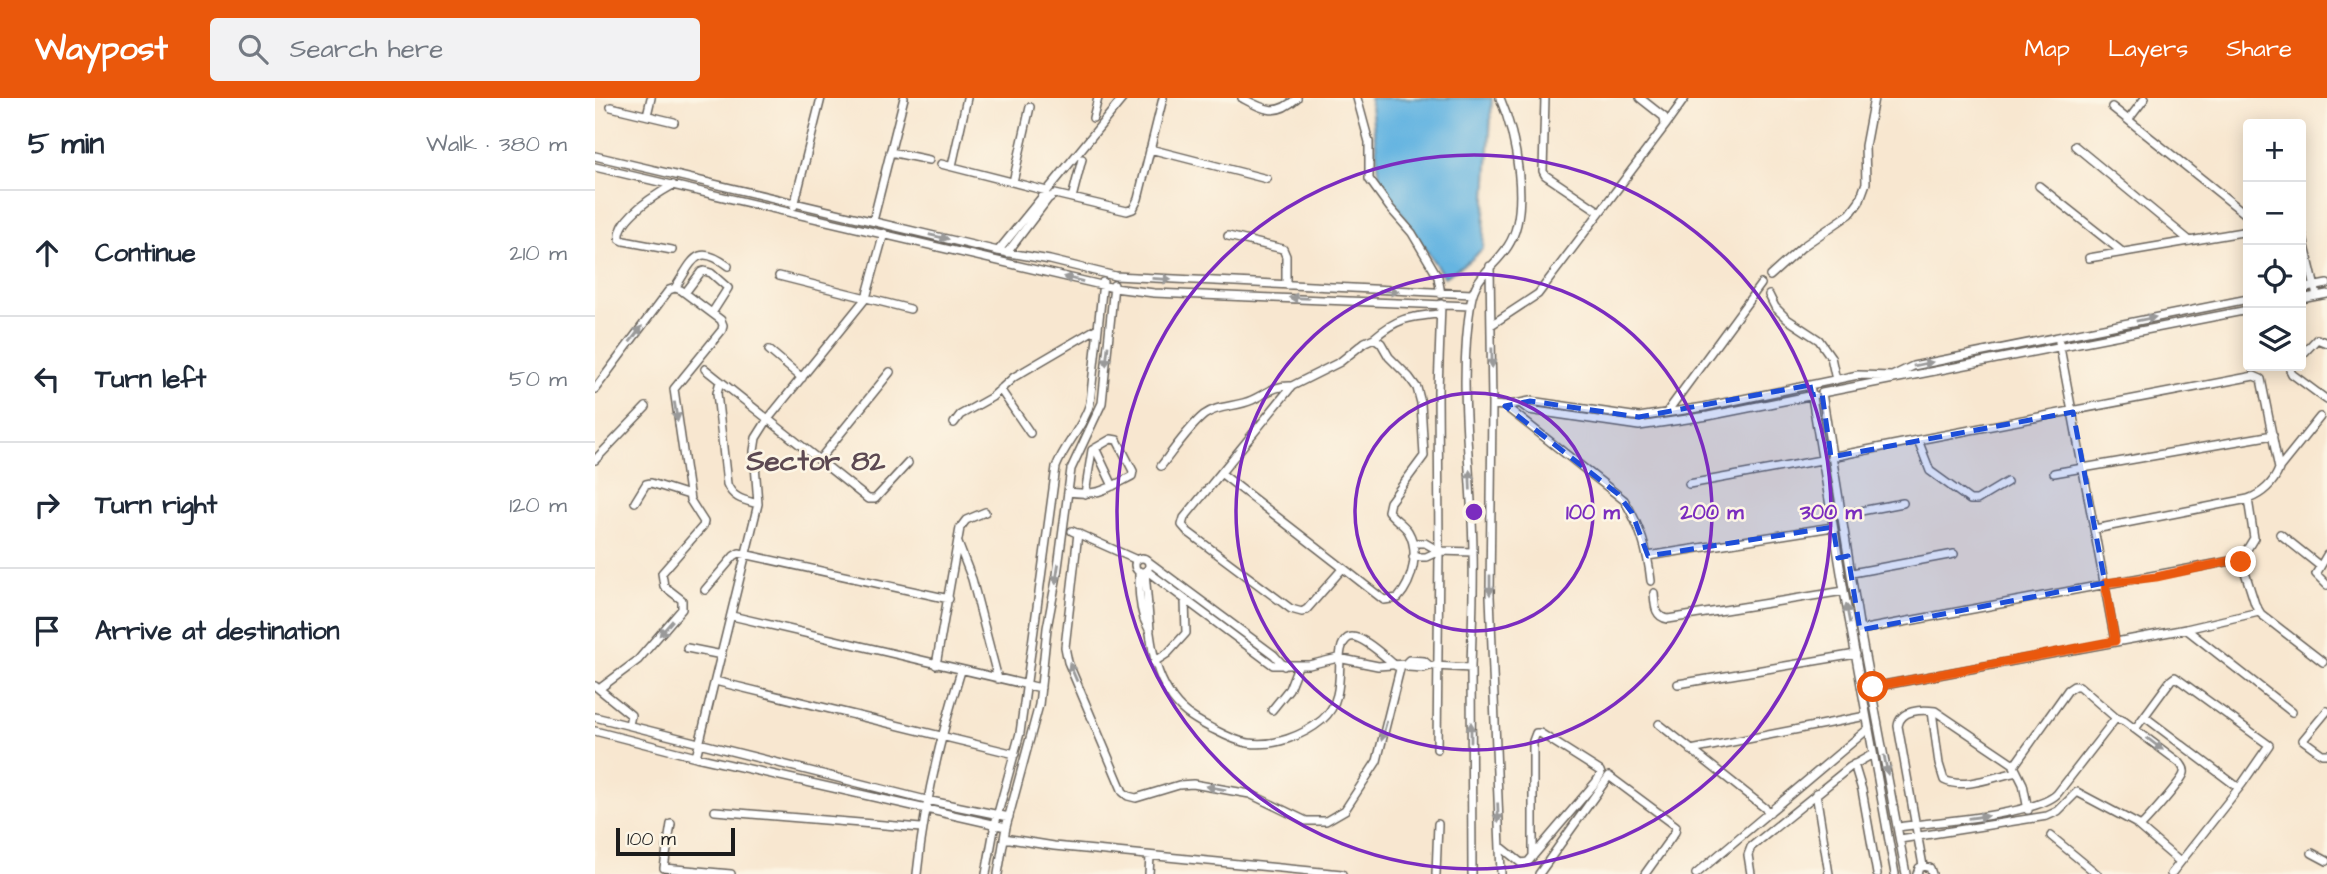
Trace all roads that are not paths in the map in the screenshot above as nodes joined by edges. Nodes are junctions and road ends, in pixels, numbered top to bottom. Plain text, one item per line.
1 (651, 98) edge
2 (821, 98) edge
3 (904, 98) edge
4 (967, 98) edge
5 (1098, 98) edge
6 (1123, 98) edge
7 (1163, 98) edge
8 (1242, 98) edge
9 (1297, 98) edge
10 (1357, 98) edge
11 (1500, 98) edge
12 (1545, 98) edge
13 (1640, 98) edge
14 (1685, 98) edge
15 (1874, 98) edge
16 (2145, 98) edge
17 (611, 107) dead end
18 (1030, 107) dead end
19 (2112, 107) dead end
20 (647, 115) junction
21 (1093, 118) dead end
22 (2129, 119) junction
23 (674, 122) dead end
24 (1665, 126) junction
25 (2075, 146) dead end
26 (1150, 149) junction
27 (890, 152) junction
28 (595, 156) edge
29 (1082, 159) dead end
30 (929, 160) dead end
31 (941, 164) dead end
32 (952, 166) junction
33 (595, 167) edge
34 (1267, 179) dead end
35 (1013, 182) junction
36 (673, 185) junction
37 (2039, 186) dead end
38 (1048, 191) junction
39 (1072, 198) junction
40 (794, 202) junction
41 (1600, 212) junction
42 (2243, 212) edge
43 (792, 214) junction
44 (873, 221) junction
45 (2243, 232) edge
46 (884, 233) junction
47 (1228, 236) dead end
48 (2190, 241) junction
49 (2305, 245) edge
50 (673, 250) dead end
51 (2121, 251) junction
52 (1003, 252) junction
53 (2089, 258) dead end
54 (1490, 265) junction
55 (728, 266) dead end
56 (1104, 274) junction
57 (779, 276) dead end
58 (1115, 276) junction
59 (1770, 276) dead end
60 (2327, 284) edge
61 (1102, 285) junction
62 (1286, 285) junction
63 (1761, 285) dead end
64 (2315, 286) junction
65 (675, 288) junction
66 (1114, 288) junction
67 (2306, 288) edge
68 (685, 293) junction
69 (1441, 293) junction
70 (1472, 294) junction
71 (2327, 294) edge
72 (1769, 295) dead end
73 (2317, 296) junction
74 (866, 298) junction
75 (2306, 298) edge
76 (2243, 300) edge
77 (1441, 304) junction
78 (1470, 306) junction
79 (911, 309) dead end
80 (2243, 311) edge
81 (712, 313) junction
82 (1439, 314) junction
83 (1491, 325) junction
84 (1097, 329) junction
85 (2058, 336) junction
86 (1374, 338) junction
87 (2327, 343) edge
88 (2060, 346) junction
89 (2008, 347) junction
90 (769, 351) dead end
91 (2306, 351) edge
92 (2012, 357) junction
93 (705, 369) dead end
94 (2290, 371) edge
95 (890, 372) dead end
96 (1897, 377) junction
97 (802, 378) junction
98 (1836, 380) junction
99 (720, 381) junction
100 (1820, 384) junction
101 (1810, 385) junction
102 (1292, 386) junction
103 (595, 389) edge
104 (1000, 389) junction
105 (1822, 393) junction
106 (1812, 395) junction
107 (2327, 400) edge
108 (1521, 404) junction
109 (1492, 405) junction
110 (1504, 406) junction
111 (646, 407) dead end
112 (2073, 411) junction
113 (1088, 412) junction
114 (1100, 412) junction
115 (1667, 412) junction
116 (2320, 417) dead end
117 (768, 419) junction
118 (954, 423) dead end
119 (1030, 433) dead end
120 (2273, 436) junction
121 (1918, 440) junction
122 (1094, 448) junction
123 (1831, 457) junction
124 (595, 460) edge
125 (819, 460) junction
126 (1821, 460) junction
127 (908, 463) dead end
128 (1161, 466) dead end
129 (2083, 469) junction
130 (2279, 469) junction
131 (2053, 473) dead end
132 (1222, 474) junction
133 (2007, 482) dead end
134 (1689, 484) dead end
135 (1113, 486) junction
136 (1068, 492) junction
137 (1085, 494) junction
138 (689, 495) junction
139 (2248, 499) junction
140 (635, 502) dead end
141 (1903, 503) dead end
142 (758, 504) junction
143 (985, 512) dead end
144 (1840, 515) junction
145 (1833, 527) junction
146 (2095, 529) junction
147 (2280, 534) dead end
148 (958, 542) junction
149 (1413, 543) junction
150 (1439, 551) junction
151 (1473, 552) junction
152 (746, 554) junction
153 (1954, 555) dead end
154 (2327, 555) edge
155 (1648, 556) junction
156 (1848, 556) junction
157 (1413, 557) junction
158 (1838, 558) junction
159 (1137, 560) junction
160 (2240, 561) junction
161 (2320, 565) junction
162 (1343, 568) junction
163 (1145, 569) junction
164 (1852, 573) junction
165 (1651, 581) dead end
166 (2105, 583) junction
167 (2327, 585) edge
168 (705, 590) dead end
169 (1843, 591) junction
170 (1654, 593) dead end
171 (949, 599) junction
172 (1185, 600) junction
173 (2259, 612) junction
174 (732, 617) junction
175 (2186, 629) junction
176 (1860, 631) junction
177 (2115, 641) junction
178 (687, 648) dead end
179 (1856, 654) junction
180 (722, 655) junction
181 (1338, 658) junction
182 (1154, 662) junction
183 (2323, 662) dead end
184 (936, 665) junction
185 (1401, 665) junction
186 (1298, 666) junction
187 (1433, 666) junction
188 (1285, 667) junction
189 (1471, 668) junction
190 (961, 671) junction
191 (998, 679) junction
192 (715, 681) junction
193 (1678, 684) dead end
194 (1028, 686) junction
195 (1873, 687) junction
196 (1041, 688) junction
197 (599, 690) edge
198 (1272, 710) dead end
199 (1932, 710) junction
200 (2327, 711) edge
201 (2292, 712) dead end
202 (1866, 716) junction
203 (595, 717) edge
204 (2144, 717) junction
205 (2116, 718) junction
206 (1659, 724) dead end
207 (629, 725) junction
208 (1898, 726) junction
209 (1868, 729) junction
210 (2135, 729) junction
211 (1879, 730) junction
212 (595, 731) edge
213 (941, 736) junction
214 (700, 744) junction
215 (1437, 749) dead end
216 (1691, 750) junction
217 (1015, 754) junction
218 (1873, 754) junction
219 (2327, 754) edge
220 (696, 757) junction
221 (1854, 764) junction
222 (2016, 768) junction
223 (2066, 779) junction
224 (2239, 788) junction
225 (2076, 792) junction
226 (1816, 793) junction
227 (1891, 794) junction
228 (1881, 797) junction
229 (926, 800) junction
230 (2028, 807) junction
231 (926, 810) junction
232 (715, 811) dead end
233 (1770, 812) junction
234 (997, 814) junction
235 (1009, 817) junction
236 (2029, 818) junction
237 (671, 824) dead end
238 (995, 824) junction
239 (1439, 824) dead end
240 (1915, 825) junction
241 (2137, 825) junction
242 (1006, 827) junction
243 (1899, 827) junction
244 (921, 828) junction
245 (2051, 836) dead end
246 (1917, 837) junction
247 (1004, 838) junction
248 (1900, 839) junction
249 (1500, 846) junction
250 (2312, 853) dead end
251 (1150, 856) junction
252 (1533, 856) junction
253 (2180, 862) junction
254 (2327, 862) edge
255 (1923, 866) junction
256 (731, 874) edge
257 (917, 874) edge
258 (986, 874) edge
259 (998, 874) edge
260 (1149, 874) edge
261 (1342, 874) edge
262 (1436, 874) edge
263 (1472, 874) edge
264 (1501, 874) edge
265 (1539, 874) edge
266 (1645, 874) edge
267 (1696, 874) edge
268 (1751, 874) edge
269 (1829, 874) edge
270 (1877, 874) edge
271 (1895, 874) edge
272 (1906, 874) edge
273 (1917, 874) edge
274 (1932, 874) edge
275 (2097, 874) edge
276 (2171, 874) edge

1 - 20 street
2 - 40 street
3 - 27 street
4 - 32 street
5 - 21 street
6 - 38 street
7 - 26 street
8 - 9 street
10 - 69 street
11 - 54 street
12 - 41 street
13 - 24 street
14 - 24 street
15 - 59 street
16 - 22 street
17 - 20 street
18 - 35 street
19 - 22 street
20 - 23 street
22 - 42 street
24 - 41 street
25 - 48 street
26 - 34 street
26 - 39 street
27 - 30 street
27 - 44 street
28 - 40 street
29 - 39 street
31 - 32 street
32 - 35 street
33 - 36 street
35 - 38 street
36 - 43 street
36 - 50 street
37 - 51 street
38 - 52 street
39 - 52 street
40 - 43 street
40 - 44 street
41 - 83 street
43 - 46 street
44 -> 52 street
45 - 48 street
61 -> 46 street
46 - 74 street
47 - 62 street
48 - 51 street
49 - 64 street
51 - 53 street
52 - 56 street
54 - 70 street
54 - 83 street
55 - 65 street
56 - 58 street
56 - 61 street
57 - 74 street
58 -> 62 street
58 - 66 street
60 - 64 street
61 - 66 street
61 - 84 street
62 -> 69 street
63 - 115 street
64 - 67 street
64 - 73 street
65 - 68 street
103 -> 65 street
77 -> 66 street
66 -> 114 street
68 - 81 street
68 - 81 street
69 - 70 street
70 - 78 street
71 - 73 street
72 - 98 street
73 - 75 street
74 - 79 street
74 - 97 street
85 -> 76 street
77 - 78 street
77 - 82 street
151 -> 78 street
80 - 88 street
81 -> 138 street
82 - 86 street
82 - 150 street
83 -> 109 street
84 - 104 street
84 - 113 street
85 - 88 street
85 - 89 street
86 - 102 street
86 - 149 street
87 - 91 street
88 - 92 street
88 - 112 street
89 - 92 street
96 -> 89 street
90 - 97 street
92 - 96 street
93 - 99 street
94 - 107 street
95 - 125 street
96 - 98 street
96 - 105 street
97 - 117 street
98 - 100 street
99 - 117 street
99 - 142 street
100 - 101 street
100 - 105 street
101 - 106 street
101 - 115 street
102 - 128 street
102 - 132 street
104 - 118 street
104 - 119 street
105 - 106 street
105 - 123 street
106 - 108 street
106 - 126 street
108 - 110 street
108 - 115 street
109 - 110 street
109 -> 249 street
110 - 155 street
111 - 124 street
112 - 120 street
112 - 121 street
112 - 129 street
113 - 114 street
113 - 194 street
114 - 136 street
116 - 130 street
117 - 125 street
117 - 142 street
120 - 129 street
120 - 130 street
121 - 123 street
121 - 133 street
122 - 135 street
122 - 135 street
122 - 137 street
123 - 144 street
125 - 127 street
126 - 134 street
126 - 145 street
129 - 131 street
129 - 146 street
130 - 139 street
132 - 162 street
132 - 162 street
135 - 137 street
136 - 137 street
136 -> 196 street
138 - 140 street
138 -> 197 street
139 - 146 street
139 - 160 street
141 - 144 street
142 - 152 street
143 - 148 street
144 - 156 street
145 - 155 street
145 - 158 street
146 - 166 street
147 - 161 street
148 - 171 street
148 - 191 street
149 - 150 street
149 - 157 street
150 - 151 street
150 - 157 street
150 - 187 street
151 - 189 street
152 - 168 street
152 - 171 street
152 - 174 street
153 - 164 street
154 - 161 street
155 - 165 street
156 - 158 street
156 - 164 street
157 - 162 street
158 - 169 street
159 - 163 street
159 - 163 street
185 -> 159 street
160 - 166 street
160 - 173 street
161 - 167 street
163 - 172 street
163 - 182 street
163 - 188 street
164 - 176 street
166 - 176 street
166 - 177 street
169 - 170 street
179 -> 169 street
171 - 184 street
172 - 182 street
172 - 188 street
173 - 175 street
173 - 183 street
174 - 180 street
174 - 184 street
175 - 177 street
175 - 201 street
176 - 195 street
177 - 195 street
178 - 180 street
179 - 193 street
179 - 202 street
180 - 192 street
181 - 182 street
181 - 185 street
181 - 185 street
181 - 186 street
184 - 190 street
185 - 187 street
186 - 188 street
186 - 198 street
187 - 189 street
187 - 215 street
263 -> 189 street
190 - 191 street
190 - 213 street
191 - 194 street
192 - 213 street
192 - 214 street
194 - 196 street
194 - 217 street
195 - 211 street
196 - 235 street
197 - 207 street
199 - 208 street
199 - 222 street
199 - 222 street
200 - 219 street
202 - 209 street
202 - 216 street
203 - 207 street
204 - 210 street
204 - 224 street
204 - 224 street
205 - 210 street
205 - 222 street
205 - 223 street
206 - 216 street
207 - 214 street
208 - 211 street
208 - 240 street
209 - 218 street
209 - 233 street
210 -> 241 street
211 -> 227 street
212 - 220 street
213 - 217 street
213 - 229 street
214 - 220 street
214 - 229 street
216 - 233 street
217 - 234 street
218 - 221 street
218 - 228 street
220 - 231 street
221 - 226 street
221 - 270 street
222 - 230 street
223 - 225 street
223 - 230 street
224 - 253 street
225 - 236 street
225 - 241 street
226 - 268 street
226 - 269 street
227 - 228 street
227 - 243 street
228 - 271 street
229 - 231 street
229 - 234 street
230 - 236 street
240 -> 230 street
231 - 238 street
231 - 244 street
232 - 244 street
233 - 267 street
234 - 235 street
234 - 238 street
235 - 242 street
236 - 246 street
237 - 256 street
238 - 242 street
238 - 258 street
239 - 262 street
240 - 243 street
240 - 246 street
241 - 253 street
242 - 247 street
243 - 248 street
244 - 257 street
245 - 275 street
246 - 248 street
246 - 255 street
247 - 251 street
247 - 259 street
248 - 272 street
249 - 252 street
249 - 264 street
250 - 254 street
251 - 260 street
251 - 261 street
252 - 252 street
253 - 276 street
255 - 273 street
255 - 274 street
265 - 266 street

